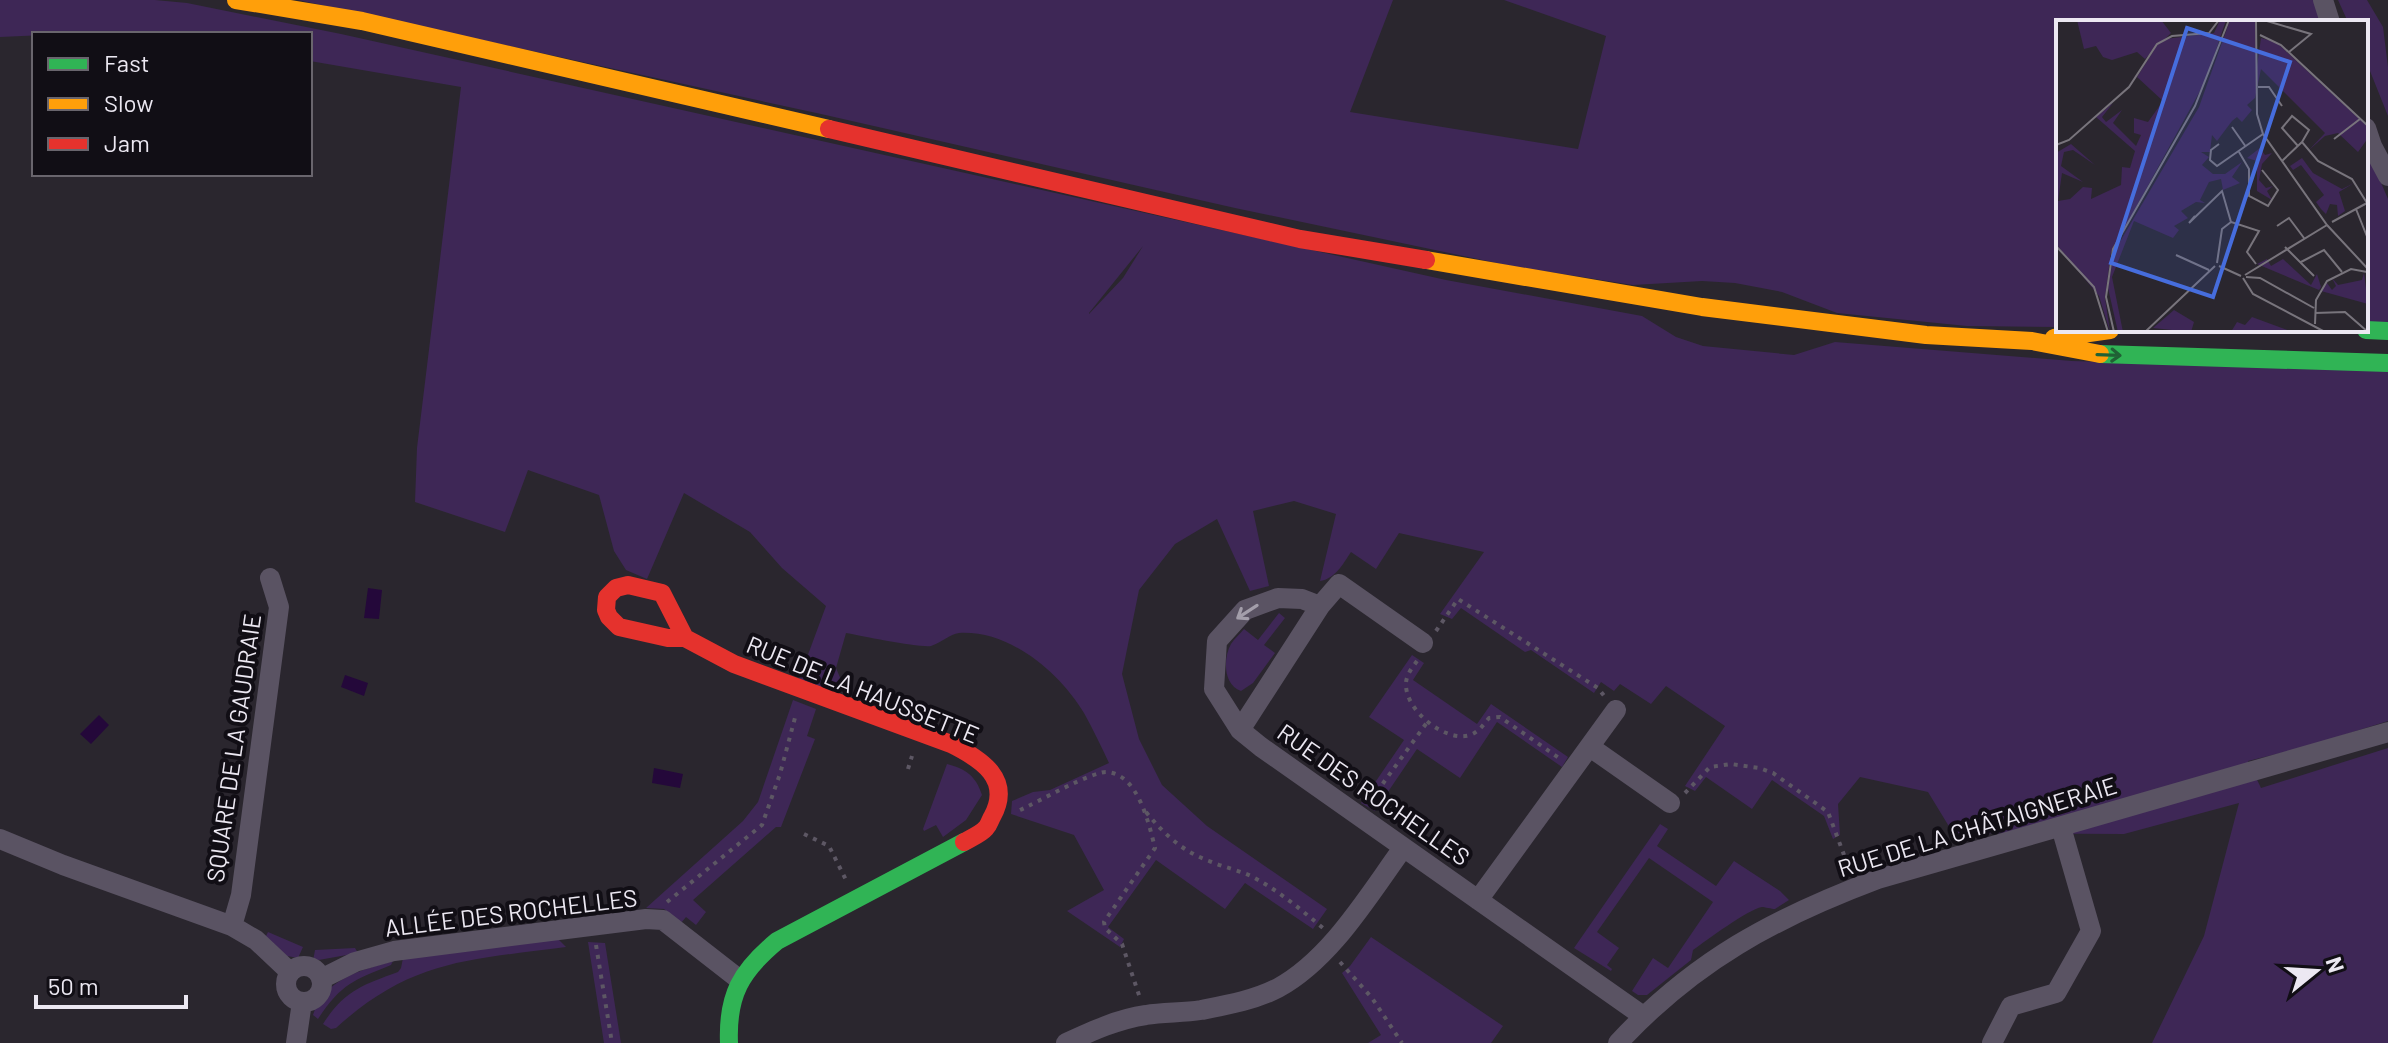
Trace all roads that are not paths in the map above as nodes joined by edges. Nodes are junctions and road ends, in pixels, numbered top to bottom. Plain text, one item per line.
1 (236, 0) edge
2 (2323, 0) edge
3 (2329, 20) edge
4 (2368, 134) edge
5 (2388, 176) edge
6 (2368, 330) edge
7 (2388, 331) edge
8 (2096, 332) edge
9 (2032, 341) junction
10 (2388, 363) edge
11 (270, 578) dead end
12 (1320, 606) junction
13 (685, 638) dead end
14 (1421, 650) road end
15 (1616, 710) road end
16 (1240, 730) junction
17 (2388, 732) edge
18 (1590, 747) junction
19 (1670, 803) road end
20 (2061, 827) junction
21 (0, 839) edge
22 (1403, 848) junction
23 (1478, 900) junction
24 (232, 926) junction
25 (290, 972) junction
26 (321, 979) junction
27 (740, 980) junction
28 (302, 1002) junction
29 (1643, 1016) junction
30 (296, 1043) edge
31 (729, 1043) edge
32 (1066, 1043) edge
33 (1618, 1043) edge
34 (1992, 1043) edge

1 - 9 main road
2 - 3 street
4 - 5 street
6 - 7 main road
8 - 9 main road
9 -> 10 main road
11 - 24 street, SQUARE DE LA GAUDRAIE
12 - 14 street, RUE DES ROCHELLES
12 - 16 street, RUE DES ROCHELLES
12 -> 16 street, RUE DES ROCHELLES
13 - 27 main road, RUE DE LA HAUSSETTE
15 - 18 street, RUE DES ROCHELLES
16 - 22 street, RUE DES ROCHELLES
17 - 20 street, RUE DE LA CHÂTAIGNERAIE
18 - 19 street
18 - 23 street, RUE DES ROCHELLES
20 - 29 street, RUE DE LA CHÂTAIGNERAIE
20 - 34 street
21 - 24 street
22 - 23 street, RUE DES ROCHELLES
22 - 32 street
23 - 29 street, RUE DES ROCHELLES
24 - 25 street
25 - 26 street
25 - 28 street
26 - 27 street, ALLÉE DES ROCHELLES
26 - 28 street
27 - 31 main road, RUE DE LA HAUSSETTE
28 - 30 street
29 - 33 street, RUE DE LA CHÂTAIGNERAIE

